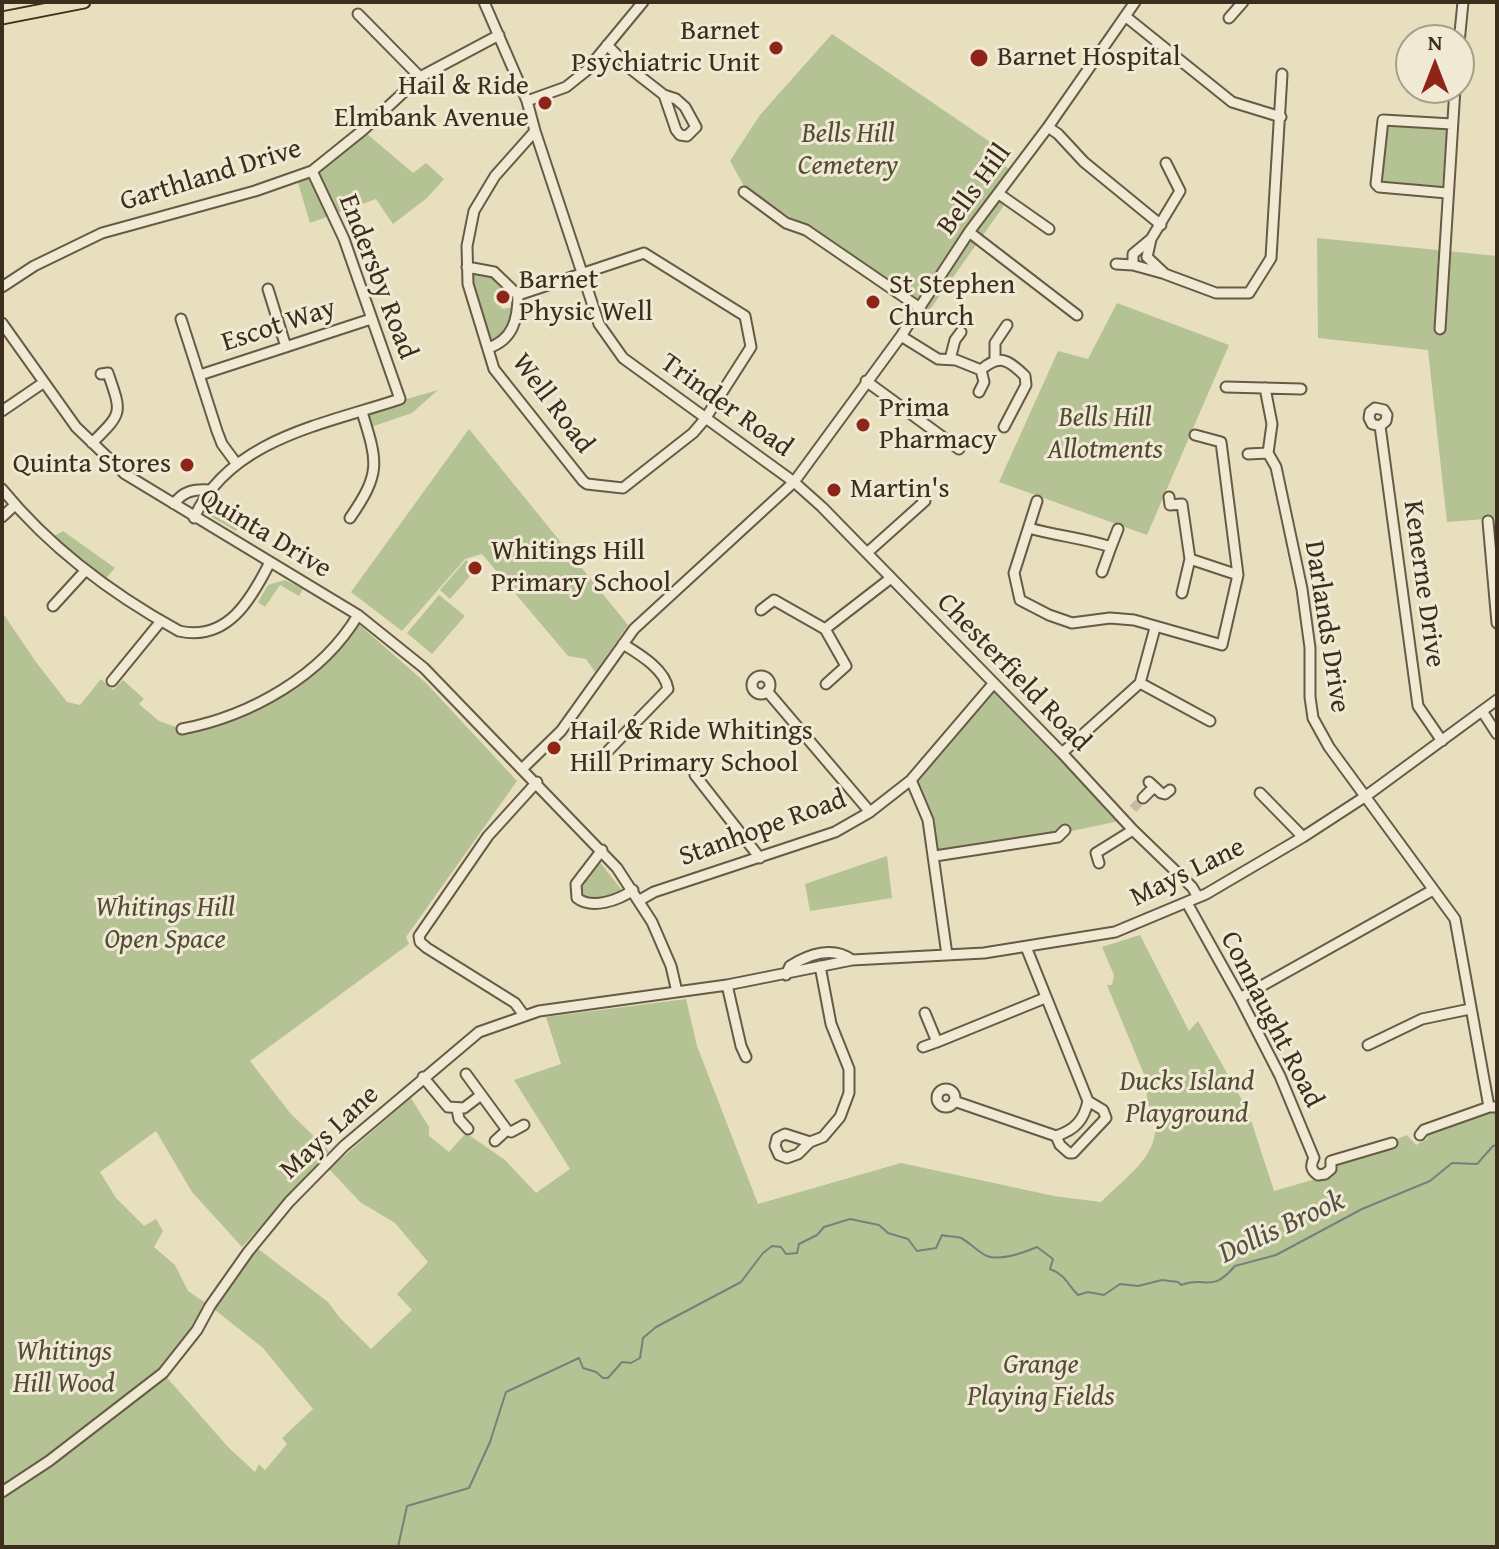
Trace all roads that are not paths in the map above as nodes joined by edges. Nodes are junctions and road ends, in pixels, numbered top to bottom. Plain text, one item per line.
1 (84, 2) edge
2 (484, 2) edge
3 (643, 2) edge
4 (1135, 2) edge
5 (1242, 2) edge
6 (1463, 2) edge
7 (63, 3) edge
8 (358, 14) dead end
9 (1125, 16) junction
10 (2, 18) edge
11 (1229, 18) dead end
12 (1461, 24) edge
13 (499, 35) junction
14 (607, 45) junction
15 (1282, 74) dead end
16 (420, 77) junction
17 (664, 95) dead end
18 (527, 101) junction
19 (1454, 104) edge
20 (1281, 117) junction
21 (1452, 124) junction
22 (1048, 127) junction
23 (535, 131) junction
24 (1166, 163) dead end
25 (312, 171) junction
26 (744, 192) dead end
27 (1447, 193) junction
28 (999, 194) junction
29 (1161, 225) junction
30 (1049, 229) dead end
31 (969, 232) junction
32 (1151, 239) junction
33 (1116, 264) dead end
34 (1133, 265) junction
35 (467, 267) junction
36 (582, 274) junction
37 (1165, 274) junction
38 (2, 287) edge
39 (268, 289) dead end
40 (518, 295) junction
41 (920, 308) junction
42 (1077, 315) dead end
43 (181, 319) dead end
44 (371, 319) junction
45 (2, 323) edge
46 (1007, 325) dead end
47 (1440, 329) dead end
48 (961, 332) dead end
49 (901, 336) junction
50 (286, 347) junction
51 (488, 348) junction
52 (950, 359) junction
53 (995, 359) junction
54 (981, 370) junction
55 (101, 374) dead end
56 (200, 375) junction
57 (866, 381) junction
58 (43, 383) junction
59 (1226, 387) dead end
60 (1265, 388) junction
61 (1301, 389) dead end
62 (979, 392) dead end
63 (2, 411) edge
64 (362, 412) junction
65 (705, 419) junction
66 (1380, 426) dead end
67 (1004, 427) dead end
68 (1195, 435) dead end
69 (92, 443) junction
70 (959, 449) dead end
71 (1268, 453) junction
72 (1248, 454) dead end
73 (236, 463) junction
74 (794, 482) junction
75 (2, 489) edge
76 (914, 489) dead end
77 (209, 490) junction
78 (1169, 497) dead end
79 (1037, 501) dead end
80 (174, 504) junction
81 (15, 505) junction
82 (2, 517) edge
83 (194, 518) junction
84 (350, 518) dead end
85 (1488, 521) dead end
86 (1029, 528) junction
87 (1118, 529) dead end
88 (1111, 547) junction
89 (868, 552) junction
90 (1190, 559) junction
91 (270, 562) junction
92 (85, 571) junction
93 (1102, 572) dead end
94 (1238, 575) junction
95 (891, 578) junction
96 (1182, 593) dead end
97 (53, 606) dead end
98 (761, 610) dead end
99 (358, 615) junction
100 (161, 621) junction
101 (1497, 623) edge
102 (1155, 628) junction
103 (825, 629) junction
104 (623, 644) junction
105 (112, 681) dead end
106 (1140, 683) junction
107 (826, 684) dead end
108 (993, 684) junction
109 (767, 691) dead end
110 (1497, 700) edge
111 (1482, 711) junction
112 (1210, 721) dead end
113 (182, 729) dead end
114 (1497, 734) edge
115 (1442, 741) junction
116 (606, 753) dead end
117 (1062, 753) junction
118 (523, 768) junction
119 (695, 775) dead end
120 (911, 780) junction
121 (537, 782) junction
122 (1170, 790) dead end
123 (1260, 793) dead end
124 (1366, 796) junction
125 (1143, 798) tunnel mouth
126 (1133, 809) tunnel mouth
127 (870, 812) junction
128 (1123, 819) junction
129 (1065, 830) dead end
130 (1133, 830) junction
131 (1303, 837) junction
132 (602, 850) junction
133 (935, 856) junction
134 (760, 858) junction
135 (1099, 863) dead end
136 (633, 890) junction
137 (1433, 890) junction
138 (1198, 897) junction
139 (640, 900) junction
140 (1187, 903) junction
141 (1026, 947) junction
142 (947, 955) junction
143 (852, 960) junction
144 (820, 966) junction
145 (786, 975) junction
146 (727, 985) junction
147 (677, 992) junction
148 (1045, 998) junction
149 (1240, 998) junction
150 (1470, 1009) junction
151 (925, 1013) dead end
152 (523, 1014) junction
153 (937, 1042) junction
154 (1368, 1045) dead end
155 (923, 1047) dead end
156 (746, 1057) dead end
157 (466, 1074) dead end
158 (423, 1077) junction
159 (481, 1095) junction
160 (954, 1101) dead end
161 (1088, 1101) junction
162 (1493, 1107) edge
163 (457, 1109) junction
164 (524, 1125) dead end
165 (468, 1129) dead end
166 (507, 1130) junction
167 (1420, 1135) dead end
168 (1056, 1136) junction
169 (495, 1141) dead end
170 (810, 1142) dead end
171 (1392, 1143) dead end
172 (1314, 1158) junction
173 (1331, 1161) junction
174 (2, 1492) edge

1 - 7 main road
2 - 13 street, Trinder Road
3 - 14 street
4 - 9 street, Bells Hill
5 - 11 street
6 - 12 street
7 - 10 main road
8 - 16 street
9 - 20 street
9 - 22 street, Bells Hill
13 - 16 street, Garthland Drive
13 - 18 street, Trinder Road
14 - 17 street
14 - 18 street
15 - 20 street
16 - 25 street, Garthland Drive
18 - 23 street, Trinder Road
19 - 21 street
20 - 37 street
21 - 27 street
21 - 27 street
22 - 28 street, Bells Hill
22 - 29 street
23 - 35 street, Well Road
23 - 36 street, Trinder Road
24 - 29 street
25 - 38 street, Garthland Drive
25 - 44 street, Endersby Road
26 - 41 street
27 - 47 street
28 - 30 street
28 - 31 street, Bells Hill
29 - 32 street
31 - 41 street, Bells Hill
31 - 42 street
32 - 34 street
32 - 37 street
33 - 34 street
34 - 37 street
35 - 40 street
35 - 51 street, Well Road
36 - 40 street
36 - 65 street, Trinder Road
36 - 65 street, Well Road
39 - 50 street
40 - 51 street
41 - 49 street, Bells Hill
43 - 56 street
44 - 50 street, Escot Way
44 - 64 street, Endersby Road
45 - 58 street, Quinta Drive
46 - 53 street
48 - 52 street
49 - 52 street
49 - 57 street, Bells Hill
50 - 56 street, Escot Way
51 - 65 street, Well Road
52 - 54 street
53 - 54 street
53 - 67 street
54 - 62 street
55 - 69 street
56 - 73 street
57 - 70 street
57 - 74 street, Bells Hill
58 - 63 street
58 - 69 street, Quinta Drive
59 - 60 street
60 - 61 street
60 - 71 street, Darlands Drive
64 - 73 street
64 - 84 street
65 - 74 street, Trinder Road
66 - 115 street, Kenerne Drive
68 - 94 street
69 - 80 street, Quinta Drive
71 - 72 street
71 - 124 street, Darlands Drive
73 - 77 street
74 - 89 street, Chesterfield Road
74 - 104 street, Bells Hill
75 - 81 street
76 - 89 street
77 - 80 street
77 - 83 street
78 - 90 street
79 - 86 street
80 - 83 street, Quinta Drive
81 - 82 street
81 - 92 street
83 - 91 street, Quinta Drive
85 - 101 street
86 - 88 street
86 - 102 street
87 - 88 street
88 - 93 street
89 - 95 street, Chesterfield Road
90 - 94 street
90 - 96 street
91 - 99 street, Quinta Drive
91 - 100 street
92 - 97 street
92 - 100 street
94 - 102 street
95 - 103 street
95 - 108 street, Chesterfield Road
98 - 103 street
99 - 113 street
99 - 118 street, Quinta Drive
100 - 105 street
102 - 106 street
103 - 107 street
104 - 116 street
104 - 118 street, Bells Hill
106 - 112 street
106 - 117 street
108 - 117 street, Chesterfield Road
108 - 120 street, Stanhope Road
109 - 127 street
110 - 111 street, Mays Lane
111 - 114 street
111 - 115 street, Mays Lane
115 - 124 street, Mays Lane
117 - 128 street, Chesterfield Road
118 - 121 street, Quinta Drive
119 - 134 street
120 - 127 street, Stanhope Road
120 - 133 street
121 - 132 street, Quinta Drive
121 - 152 street
122 - 125 street
123 - 131 street
124 - 131 street, Mays Lane
124 - 137 street, Darlands Drive
126 - 128 street
127 - 134 street, Stanhope Road
128 - 130 street, Chesterfield Road
129 - 133 street
130 - 135 street
130 - 138 street, Chesterfield Road
131 - 138 street, Mays Lane
132 - 136 street, Quinta Drive
132 - 136 street
133 - 142 street
134 - 139 street, Stanhope Road
136 - 139 street, Quinta Drive
137 - 149 street
137 - 150 street, Darlands Drive
138 - 140 street, Mays Lane
139 - 147 street, Quinta Drive
140 - 141 street, Mays Lane
140 - 149 street, Connaught Road
141 - 142 street, Mays Lane
141 - 148 street
142 - 143 street, Mays Lane
143 - 144 street, Mays Lane
143 - 145 street, Mays Lane
144 - 145 street, Mays Lane
144 - 170 street
145 - 146 street, Mays Lane
146 - 147 street, Mays Lane
146 - 156 street
147 - 152 street, Mays Lane
148 - 153 street
148 - 161 street
149 - 172 street, Connaught Road
150 - 154 street
150 - 162 street, Darlands Drive
151 - 153 street
152 - 158 street, Mays Lane
153 - 155 street
157 - 159 street
158 - 163 street
158 - 174 street, Mays Lane
159 - 163 street
159 - 166 street
160 - 168 street
161 - 168 street
161 - 168 street
162 - 167 street
163 - 165 street
164 - 166 street
166 - 169 street
171 - 173 street
172 - 173 street
172 - 173 street

